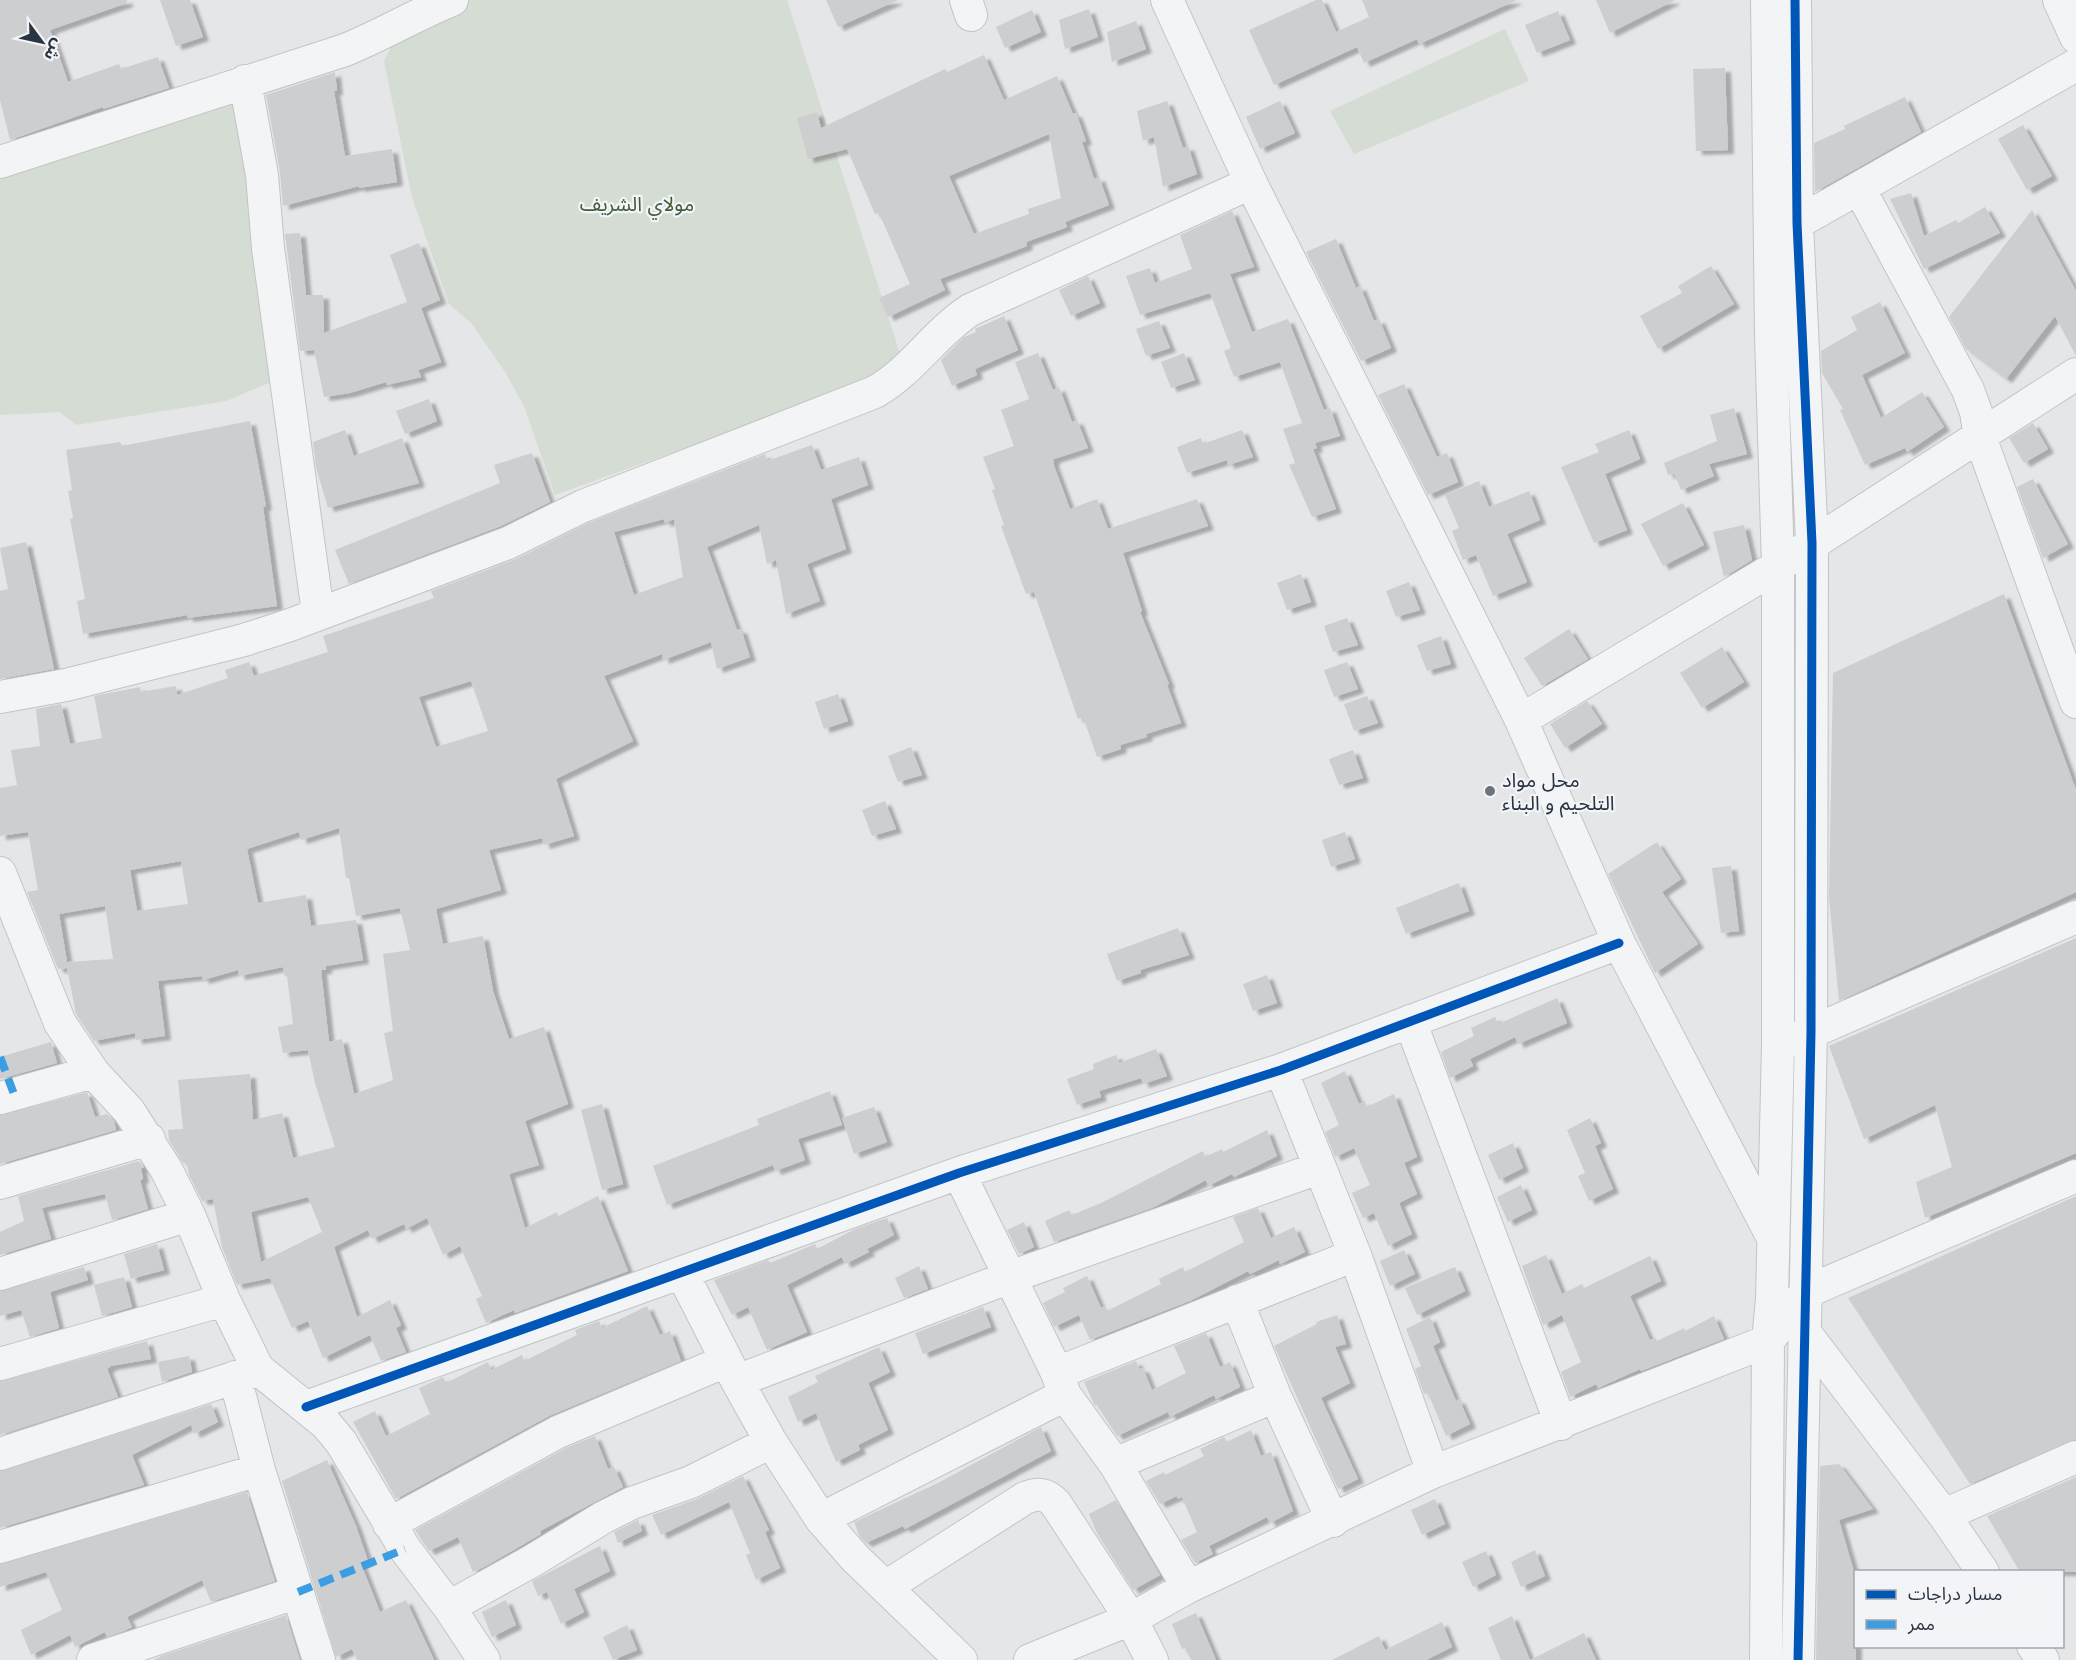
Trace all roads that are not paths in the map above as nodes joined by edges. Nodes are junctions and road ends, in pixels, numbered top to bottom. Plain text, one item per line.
1 (452, 0) edge
2 (1167, 0) edge
3 (1767, 0) edge
4 (1795, 0) edge
5 (2059, 0) edge
6 (2076, 37) edge
7 (2076, 65) edge
8 (245, 81) junction
9 (0, 161) edge
10 (1251, 183) junction
11 (1859, 188) junction
12 (1797, 223) junction
13 (2076, 374) edge
14 (1980, 437) junction
15 (1812, 543) junction
16 (1778, 566) junction
17 (318, 614) junction
18 (2069, 654) edge
19 (0, 697) edge
20 (2076, 702) edge
21 (1521, 720) junction
22 (0, 873) edge
23 (2076, 917) edge
24 (1619, 943) junction
25 (1410, 1021) junction
26 (1811, 1032) junction
27 (1778, 1046) junction
28 (1281, 1070) junction
29 (93, 1072) junction
30 (0, 1098) edge
31 (149, 1139) junction
32 (1319, 1168) junction
33 (958, 1173) junction
34 (2076, 1176) edge
35 (0, 1184) edge
36 (189, 1215) junction
37 (1772, 1236) junction
38 (1355, 1255) junction
39 (682, 1273) junction
40 (0, 1274) edge
41 (1010, 1277) junction
42 (1806, 1292) junction
43 (224, 1300) junction
44 (1237, 1301) junction
45 (1806, 1334) junction
46 (1768, 1341) junction
47 (0, 1364) edge
48 (731, 1371) junction
49 (247, 1373) junction
50 (1061, 1384) junction
51 (1275, 1396) junction
52 (306, 1407) junction
53 (1561, 1424) junction
54 (771, 1442) junction
55 (0, 1454) edge
56 (2076, 1457) edge
57 (1115, 1464) junction
58 (259, 1470) junction
59 (1433, 1472) junction
60 (1944, 1515) junction
61 (821, 1519) junction
62 (1334, 1521) junction
63 (389, 1524) junction
64 (0, 1547) edge
65 (1982, 1570) edge
66 (887, 1586) junction
67 (1188, 1587) junction
68 (298, 1592) junction
69 (449, 1606) junction
70 (1131, 1619) junction
71 (2034, 1648) edge
72 (93, 1660) edge
73 (319, 1660) edge
74 (484, 1660) edge
75 (961, 1660) edge
76 (1030, 1660) edge
77 (1152, 1660) edge
78 (1766, 1660) edge
79 (1798, 1660) edge
80 (2043, 1660) edge

1 - 8 street
2 - 10 street
3 - 16 street
4 - 12 street
5 - 6 street
7 - 11 street
8 - 9 street
8 - 17 street
10 - 17 street
10 - 21 street
11 - 12 street
11 - 14 street
12 - 15 street
13 - 14 street
14 - 15 street
14 - 18 street
15 - 16 street
15 - 26 street
16 - 21 street
16 - 27 street
17 - 19 street
18 - 20 street
21 - 24 street
22 - 29 street
23 - 26 street
24 - 25 street
24 - 37 street
25 - 28 street
25 - 53 street
26 - 27 street
26 - 42 street
27 - 37 street
28 - 32 street
28 - 33 street
29 - 30 street
29 - 31 street
31 - 35 street
31 - 36 street
32 - 38 street
32 - 41 street
33 - 39 street
33 - 41 street
34 - 42 street
36 - 40 street
36 - 43 street
37 - 46 street
38 - 44 street
38 - 59 street
39 - 48 street
39 - 52 street
41 - 48 street
41 - 50 street
42 - 45 street
42 - 46 street
43 - 47 street
43 - 49 street
44 - 50 street
44 - 51 street
45 - 60 street
45 - 79 street
46 - 53 street
46 - 78 street
48 - 54 street
48 - 63 street
49 - 52 street
49 - 55 street
49 - 58 street
50 - 57 street
50 - 61 street
51 - 57 street
51 - 62 street
52 - 63 street
53 - 59 street
54 - 61 street
54 - 69 street
56 - 60 street
57 - 67 street
58 - 64 street
58 - 68 street
59 - 62 street
60 - 65 street
61 - 66 street
62 - 67 street
63 - 69 street
66 - 70 street
66 - 75 street
67 - 70 street
68 - 72 street
68 - 73 street
69 - 74 street
70 - 76 street
70 - 77 street
71 - 80 street

